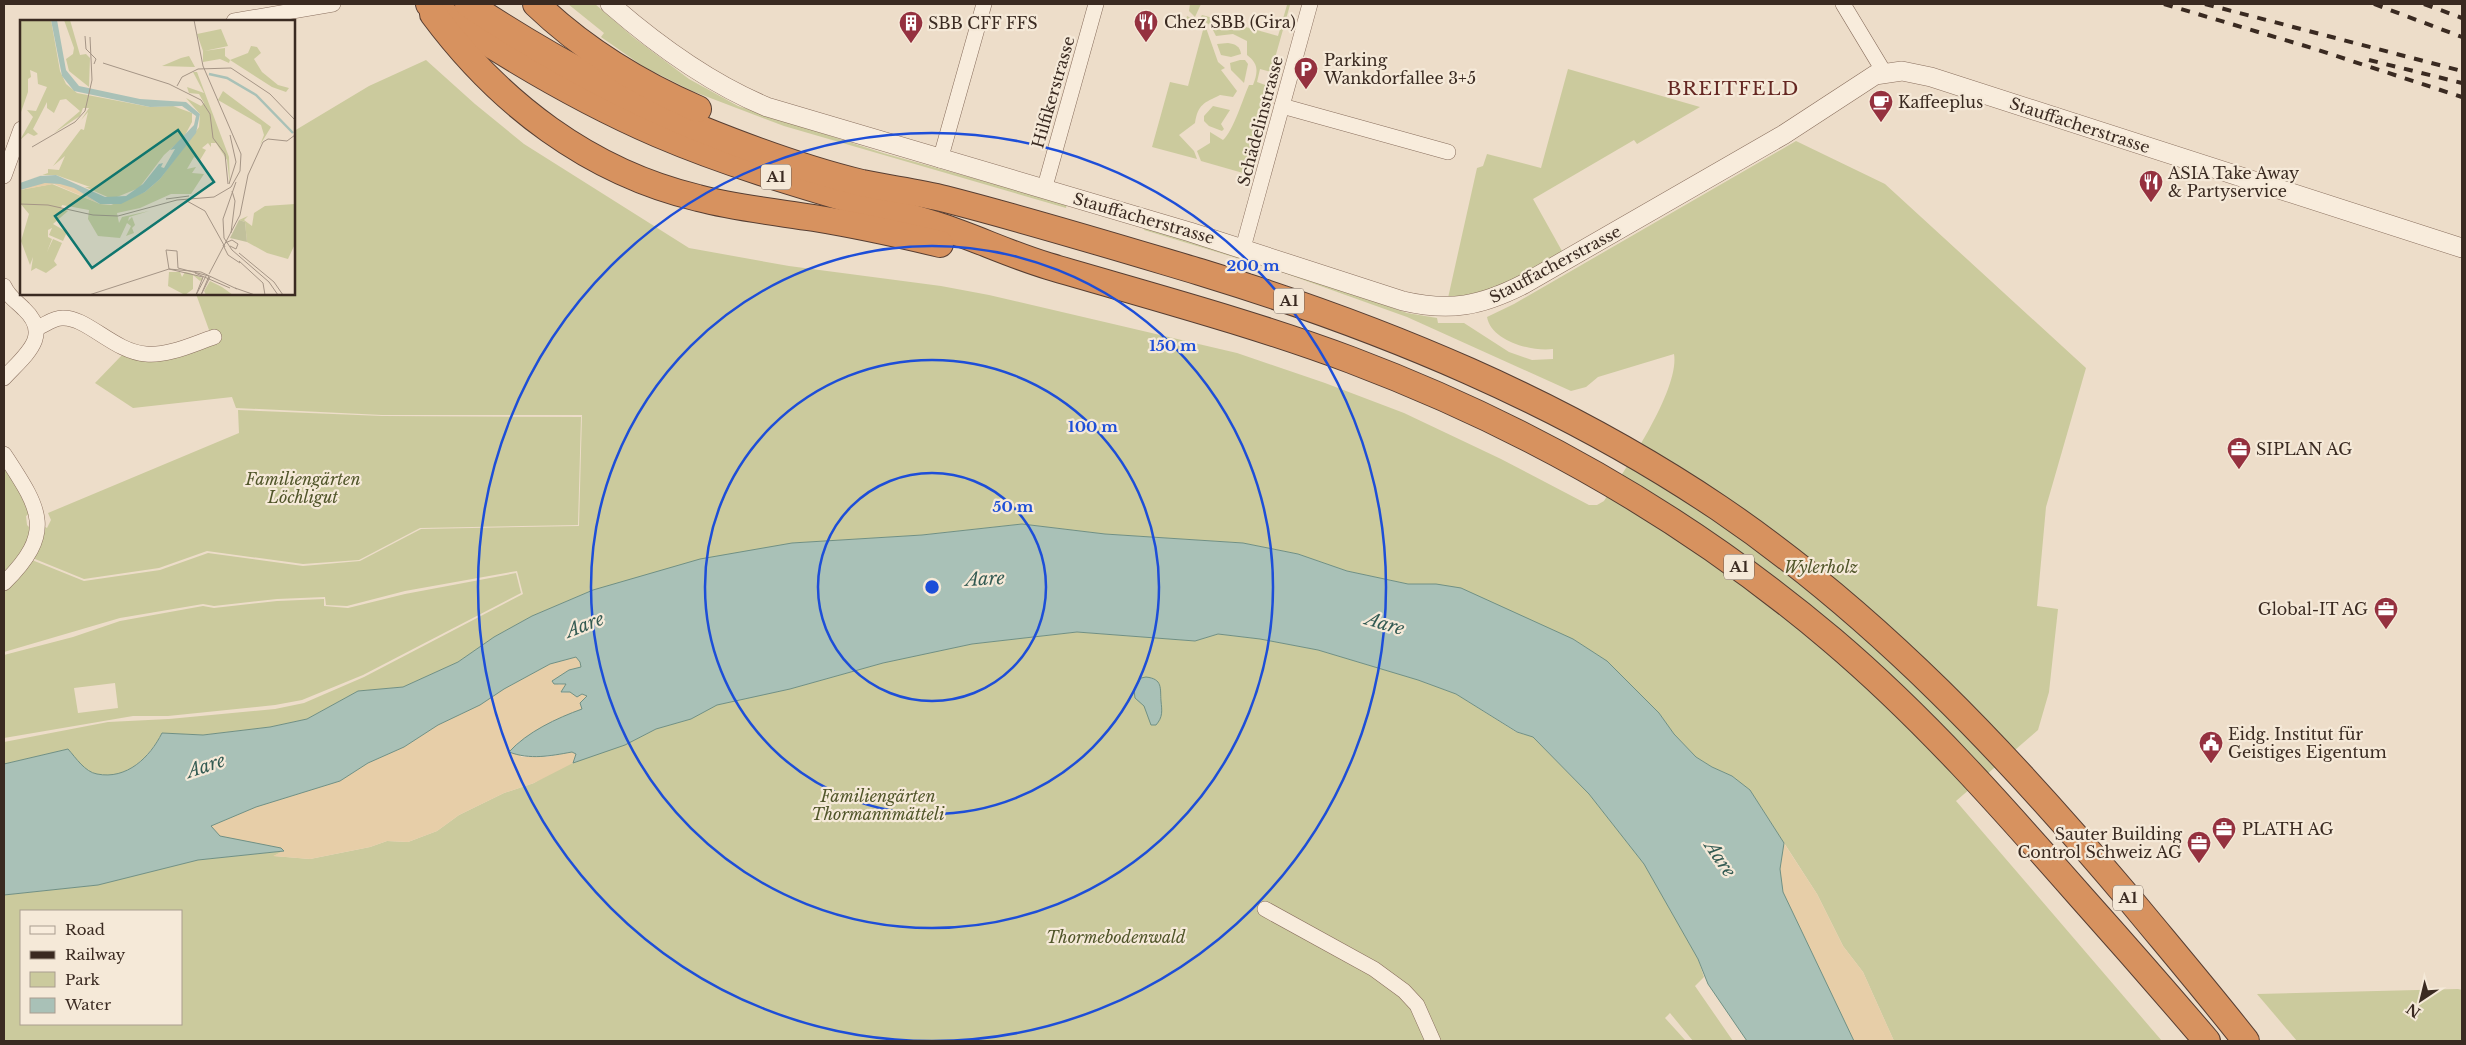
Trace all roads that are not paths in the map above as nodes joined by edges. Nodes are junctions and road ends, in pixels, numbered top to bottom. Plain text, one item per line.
1 (333, 4) edge
2 (468, 4) edge
3 (536, 4) edge
4 (610, 4) edge
5 (984, 4) edge
6 (1096, 4) edge
7 (1310, 4) edge
8 (1843, 4) edge
9 (429, 7) edge
10 (240, 20) edge
11 (530, 56) junction
12 (1884, 72) junction
13 (1282, 106) junction
14 (20, 132) edge
15 (1448, 152) dead end
16 (940, 160) junction
17 (4, 176) edge
18 (1044, 190) junction
19 (943, 198) junction
20 (1243, 248) junction
21 (2462, 248) edge
22 (1041, 264) junction
23 (4, 286) edge
24 (37, 328) junction
25 (214, 337) dead end
26 (4, 378) edge
27 (4, 454) edge
28 (4, 583) edge
29 (1266, 909) dead end
30 (1433, 1041) edge
31 (2207, 1041) edge
32 (2246, 1041) edge

1 - 10 street
2 - 11 highway, A1
3 - 19 highway
4 - 16 street, Stauffacherstrasse
5 - 16 street
6 - 18 street, Hilfikerstrasse
7 - 13 street, Schädelinstrasse
8 - 12 street
9 - 11 highway, A1
9 - 22 highway
11 - 19 highway, A1
11 - 22 highway, A1
12 - 20 street, Stauffacherstrasse
12 - 21 street, Stauffacherstrasse
13 - 15 street
13 - 20 street, Schädelinstrasse
14 - 17 street
16 - 18 street, Stauffacherstrasse
18 - 20 street, Stauffacherstrasse
19 - 32 highway, A1
22 - 31 highway, A1
23 - 24 street
24 - 25 street
24 - 26 street
27 - 28 street
29 - 30 street

